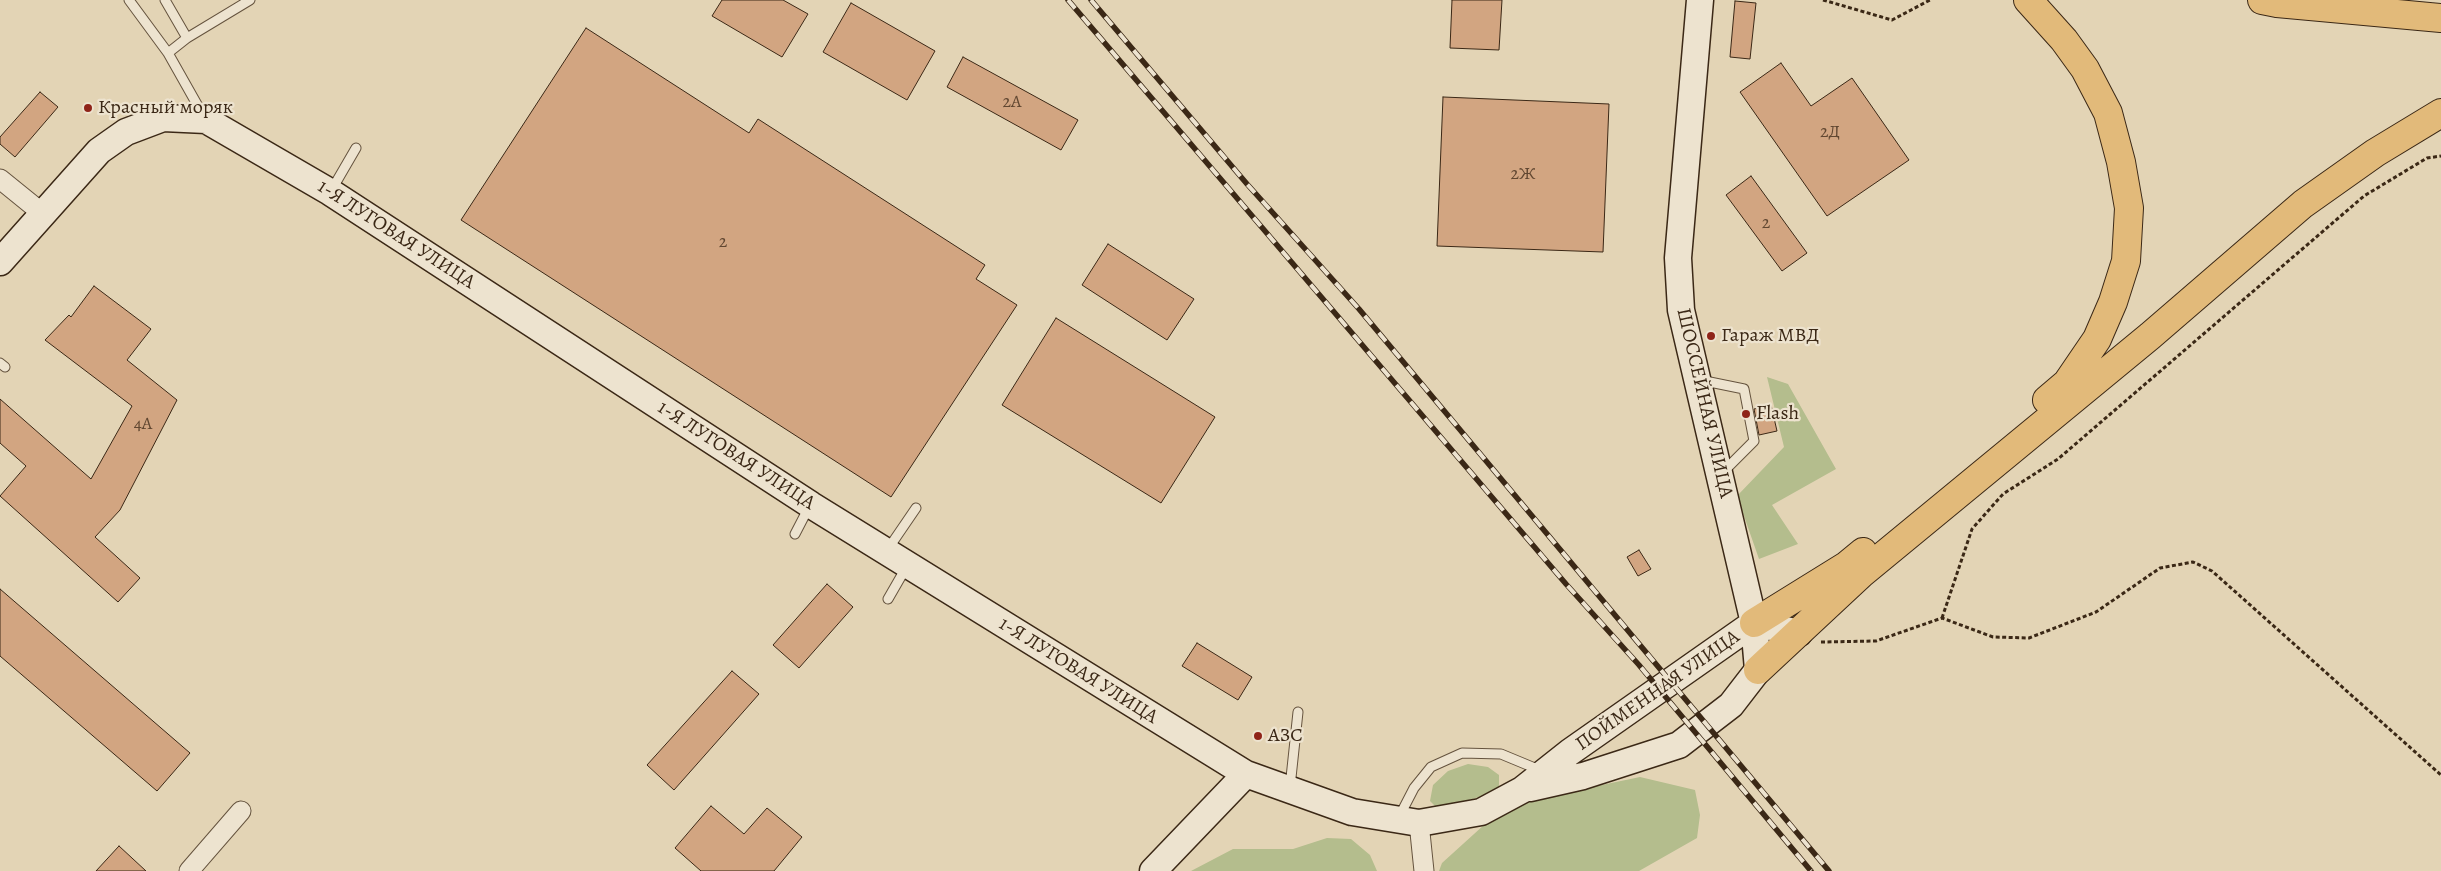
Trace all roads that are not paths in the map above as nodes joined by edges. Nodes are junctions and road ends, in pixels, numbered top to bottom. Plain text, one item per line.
1 (129, 0) edge
2 (165, 0) edge
3 (250, 0) edge
4 (1700, 0) edge
5 (2028, 0) edge
6 (2262, 0) edge
7 (2441, 18) edge
8 (187, 38) junction
9 (168, 53) junction
10 (2441, 113) edge
11 (206, 120) junction
12 (356, 148) dead end
13 (0, 179) edge
14 (330, 192) junction
15 (42, 213) junction
16 (0, 262) edge
17 (1696, 380) junction
18 (1719, 476) junction
19 (811, 505) junction
20 (916, 508) dead end
21 (795, 534) dead end
22 (897, 559) junction
23 (888, 599) dead end
24 (1754, 623) junction
25 (1793, 638) junction
26 (1758, 670) junction
27 (1298, 712) dead end
28 (1545, 772) junction
29 (1246, 774) junction
30 (1290, 789) junction
31 (1522, 790) junction
32 (241, 811) dead end
33 (1409, 821) junction
34 (188, 871) edge
35 (1153, 871) edge
36 (1424, 871) edge

1 - 9 lane
2 - 8 lane
3 - 8 lane
4 - 17 main road, ШОССЕЙНАЯ УЛИЦА
5 - 24 main road
6 - 7 main road
8 - 9 lane
9 - 11 lane
10 - 25 main road
11 - 14 main road, 1-Я ЛУГОВАЯ УЛИЦА
11 - 15 main road, 1-Я ЛУГОВАЯ УЛИЦА
12 - 14 lane
13 - 15 street
14 - 19 main road, 1-Я ЛУГОВАЯ УЛИЦА
15 - 16 main road, 1-Я ЛУГОВАЯ УЛИЦА
17 - 18 main road, ШОССЕЙНАЯ УЛИЦА
17 - 18 lane
18 - 24 main road, ШОССЕЙНАЯ УЛИЦА
19 - 21 lane
19 - 22 main road, 1-Я ЛУГОВАЯ УЛИЦА
20 - 22 lane
22 - 23 lane
22 - 29 main road, 1-Я ЛУГОВАЯ УЛИЦА
24 - 25 main road
24 - 26 main road, ПОЙМЕННАЯ УЛИЦА
24 - 28 main road, ПОЙМЕННАЯ УЛИЦА
25 - 26 main road
26 - 31 main road, ПОЙМЕННАЯ УЛИЦА
27 - 30 lane
28 - 31 main road, ПОЙМЕННАЯ УЛИЦА
28 - 33 lane
29 - 30 main road, 1-Я ЛУГОВАЯ УЛИЦА
29 - 35 main road
30 - 33 main road, 1-Я ЛУГОВАЯ УЛИЦА
31 - 33 main road, 1-Я ЛУГОВАЯ УЛИЦА
32 - 34 street
33 - 36 street

